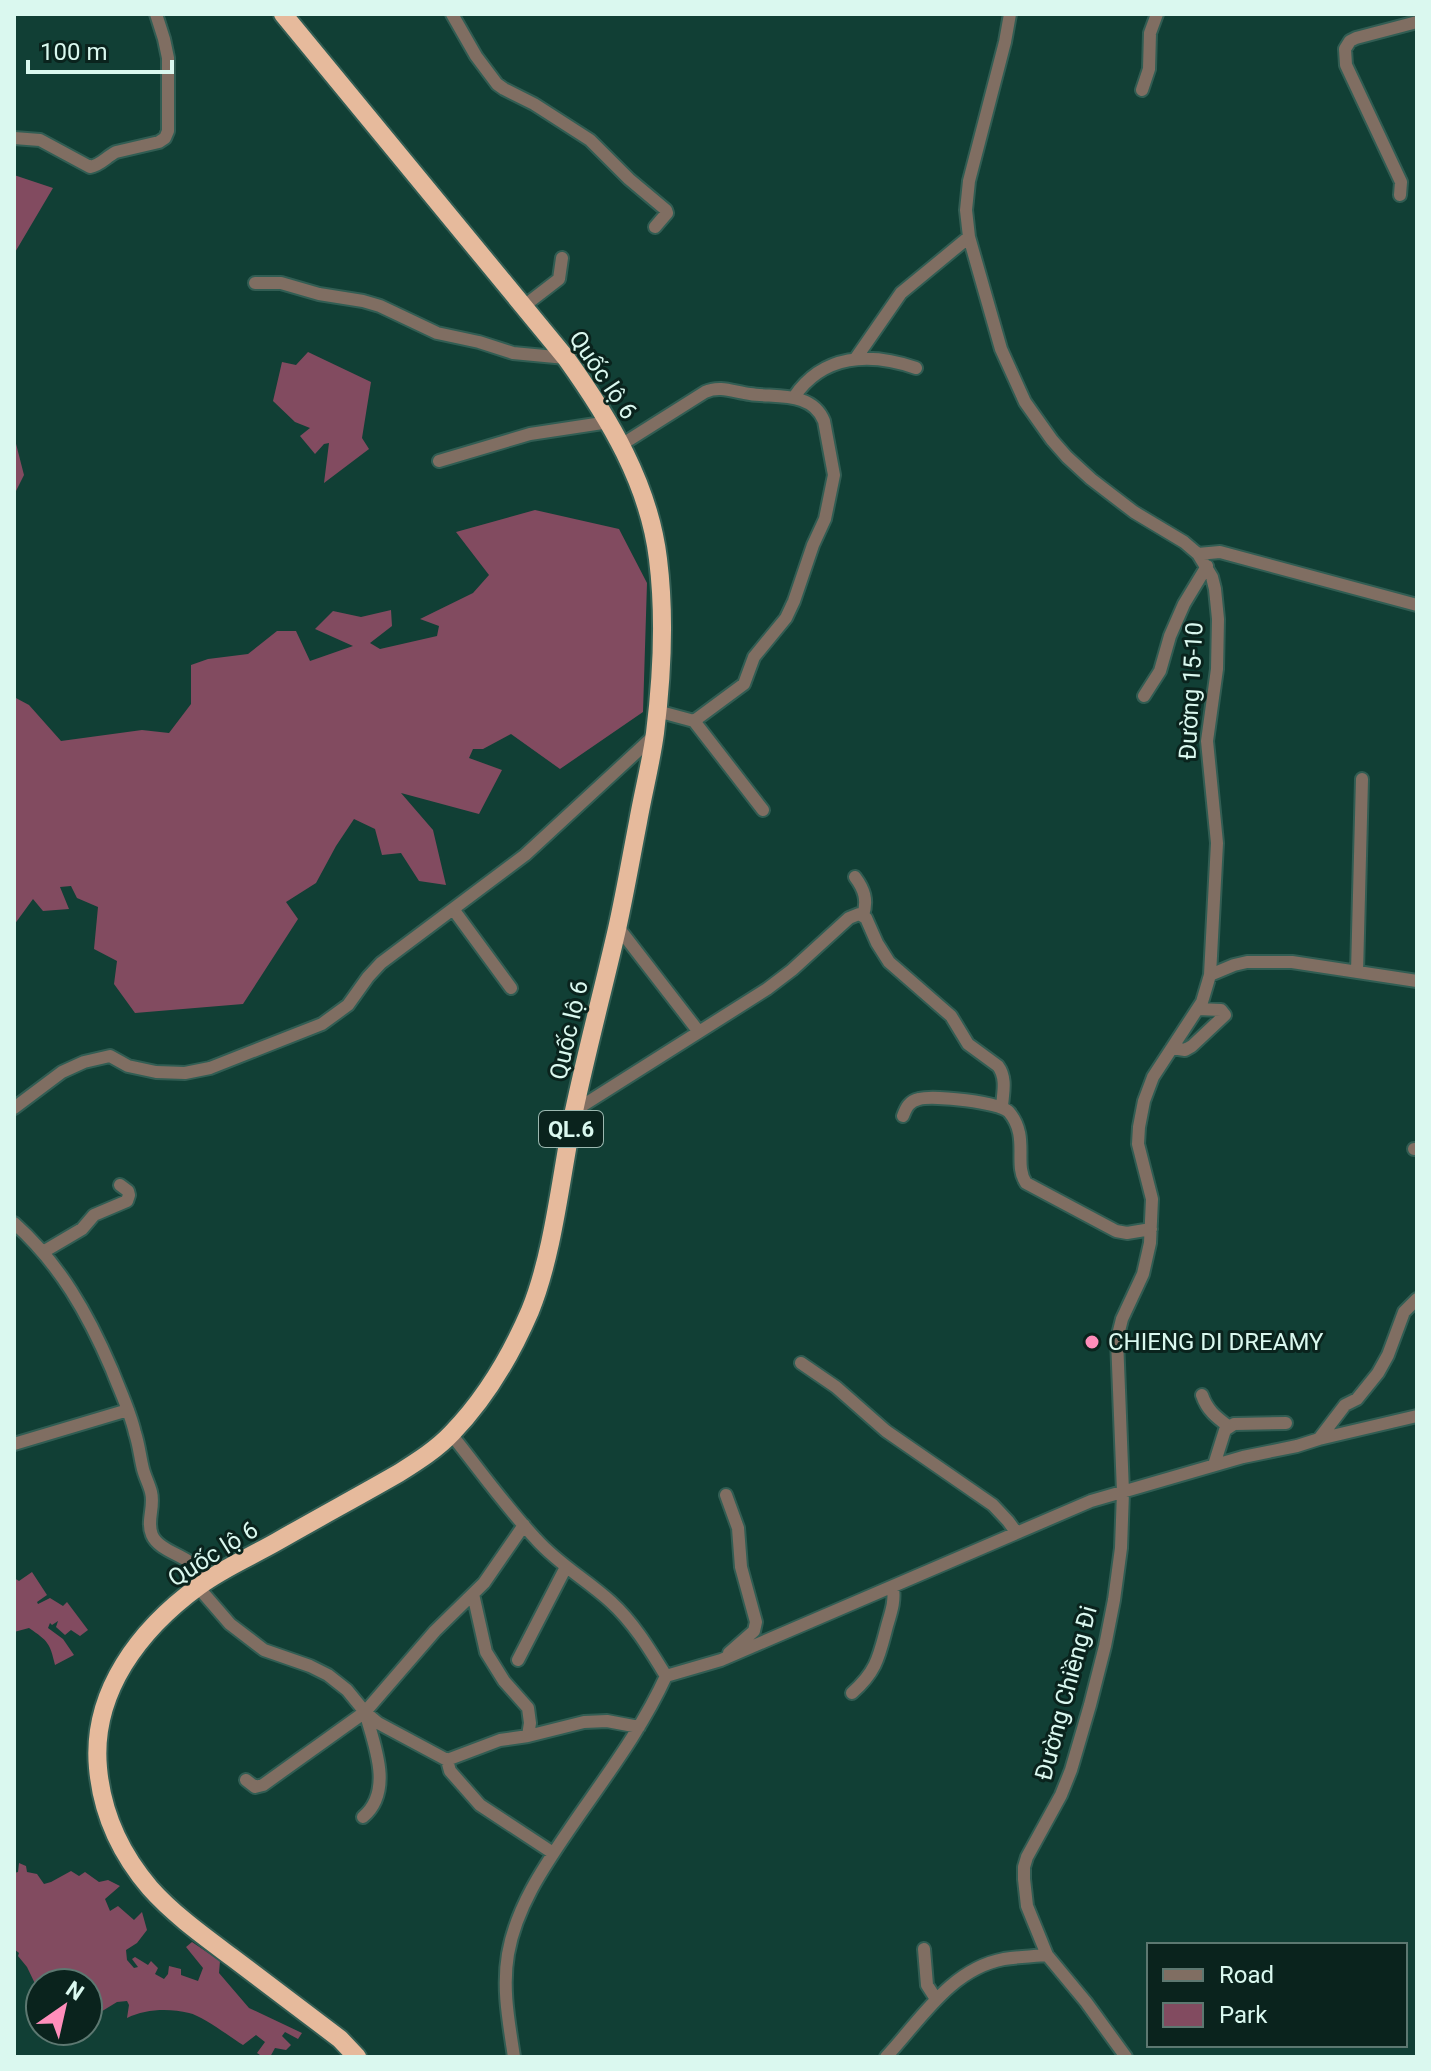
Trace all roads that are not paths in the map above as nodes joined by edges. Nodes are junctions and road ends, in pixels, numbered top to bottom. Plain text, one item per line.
1 (156, 14) edge
2 (283, 14) edge
3 (452, 14) edge
4 (1010, 14) edge
5 (1157, 14) edge
6 (1417, 22) edge
7 (1142, 90) dead end
8 (14, 138) edge
9 (1400, 195) dead end
10 (655, 227) dead end
11 (969, 237) junction
12 (562, 258) dead end
13 (255, 283) dead end
14 (524, 306) junction
15 (566, 358) junction
16 (856, 358) junction
17 (916, 368) dead end
18 (794, 397) junction
19 (609, 422) junction
20 (621, 445) junction
21 (439, 461) dead end
22 (1198, 554) junction
23 (1207, 566) junction
24 (1417, 605) edge
25 (1144, 696) dead end
26 (657, 711) junction
27 (694, 721) junction
28 (655, 735) junction
29 (1362, 779) dead end
30 (763, 810) dead end
31 (855, 877) dead end
32 (453, 909) junction
33 (863, 915) junction
34 (617, 926) junction
35 (1357, 972) junction
36 (1210, 975) junction
37 (1417, 981) edge
38 (511, 988) dead end
39 (1198, 1009) junction
40 (699, 1032) junction
41 (1172, 1048) junction
42 (1002, 1106) junction
43 (14, 1108) edge
44 (574, 1111) junction
45 (903, 1116) dead end
46 (120, 1185) dead end
47 (14, 1223) edge
48 (1151, 1229) junction
49 (43, 1252) junction
50 (1417, 1299) edge
51 (801, 1363) dead end
52 (1202, 1395) dead end
53 (128, 1410) junction
54 (1417, 1416) edge
55 (1286, 1423) dead end
56 (1228, 1426) junction
57 (451, 1434) junction
58 (1319, 1439) junction
59 (14, 1444) edge
60 (1214, 1465) junction
61 (1123, 1492) junction
62 (726, 1495) dead end
63 (524, 1525) junction
64 (1016, 1532) junction
65 (566, 1567) junction
66 (204, 1583) junction
67 (893, 1588) junction
68 (473, 1594) junction
69 (518, 1660) dead end
70 (721, 1660) junction
71 (666, 1676) junction
72 (852, 1693) dead end
73 (365, 1712) junction
74 (639, 1727) junction
75 (528, 1736) junction
76 (447, 1760) junction
77 (246, 1780) dead end
78 (363, 1817) dead end
79 (553, 1853) junction
80 (924, 1949) dead end
81 (1047, 1955) junction
82 (936, 1999) junction
83 (357, 2057) edge
84 (514, 2057) edge
85 (886, 2057) edge
86 (1126, 2057) edge

1 - 8 street
2 - 14 highway, Quốc lộ 6 / QL.6
3 - 10 street
4 - 11 street, Đường 15-10
5 - 7 street
6 - 9 street
11 - 16 street
11 - 22 street, Đường 15-10
12 - 14 street
13 - 15 street
14 - 15 highway, Quốc lộ 6 / QL.6
15 - 19 highway, Quốc lộ 6 / QL.6
16 - 17 street
16 - 18 street
18 - 20 street
18 - 27 street
19 - 20 highway, Quốc lộ 6 / QL.6
19 - 21 street
20 - 26 highway, Quốc lộ 6 / QL.6
22 - 23 street, Đường 15-10
22 - 24 street
23 - 25 street
23 - 36 street, Đường 15-10
26 - 27 street
26 - 28 highway, Quốc lộ 6 / QL.6
27 - 30 street
28 - 32 street
28 - 34 highway, Quốc lộ 6 / QL.6
29 - 35 street
31 - 33 street
32 - 38 street
32 - 43 street
33 - 40 street
33 - 42 street
34 - 40 street
34 - 44 highway, Quốc lộ 6 / QL.6
35 - 36 street
35 - 37 street
36 - 39 street, Đường 15-10
39 - 41 street, Đường 15-10
39 - 41 street
40 - 44 street
41 - 48 street, Đường 15-10
42 - 45 street
42 - 48 street
44 - 57 highway, Quốc lộ 6 / QL.6
46 - 49 street
47 - 49 street
48 - 61 street, Đường 15-10
49 - 53 street
50 - 58 street
51 - 64 street
52 - 56 street
53 - 59 street
53 - 66 street
54 - 58 street
55 - 56 street
56 - 60 street
57 - 63 street
57 - 66 highway, Quốc lộ 6 / QL.6
58 - 60 street
60 - 61 street
61 - 64 street
61 - 81 street, Đường Chiềng Đi
62 - 70 street
63 - 65 street
63 - 68 street
64 - 67 street
65 - 69 street
65 - 71 street
66 - 73 street
66 - 83 highway, Quốc lộ 6 / QL.6
67 - 70 street
67 - 72 street
68 - 73 street
68 - 75 street
70 - 71 street
71 - 74 street
73 - 76 street
73 - 77 street
73 - 78 street
74 - 75 street
74 - 79 street
75 - 76 street
76 - 79 street
79 - 84 street
80 - 82 street
81 - 82 street
81 - 86 street, Đường Chiềng Đi
82 - 85 street

